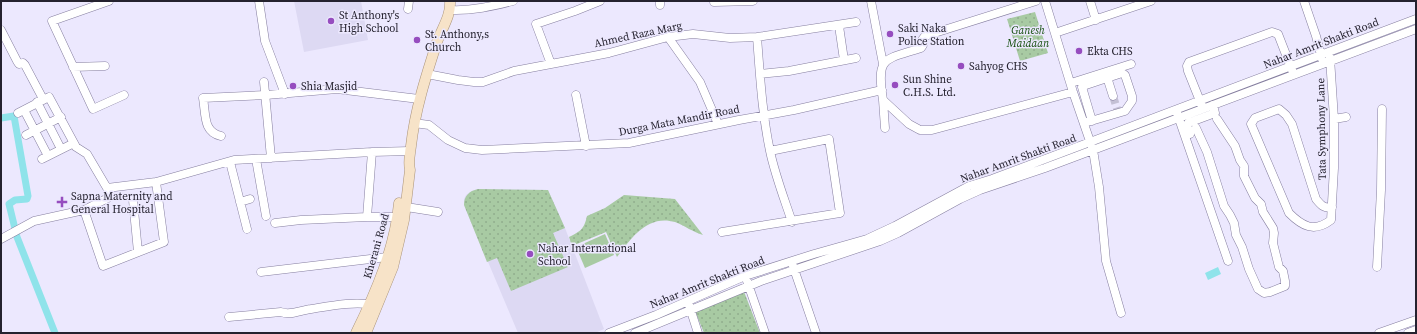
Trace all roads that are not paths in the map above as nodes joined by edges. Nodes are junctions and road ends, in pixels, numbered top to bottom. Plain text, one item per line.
1 (259, 1) edge
2 (513, 1) edge
3 (600, 1) edge
4 (714, 1) edge
5 (752, 1) edge
6 (871, 1) edge
7 (1036, 1) edge
8 (1045, 1) edge
9 (1090, 1) edge
10 (1151, 1) edge
11 (1304, 1) edge
12 (103, 2) edge
13 (451, 5) edge
14 (1416, 19) edge
15 (1096, 20) junction
16 (856, 22) dead end
17 (839, 26) junction
18 (1416, 29) edge
19 (1, 30) edge
20 (1055, 33) junction
21 (668, 37) junction
22 (758, 37) junction
23 (1324, 54) junction
24 (856, 58) dead end
25 (844, 60) junction
26 (1327, 62) junction
27 (551, 64) junction
28 (883, 64) junction
29 (1131, 64) dead end
30 (105, 66) dead end
31 (1291, 66) junction
32 (73, 67) junction
33 (427, 74) junction
34 (760, 74) junction
35 (1106, 75) junction
36 (1294, 75) junction
37 (264, 82) dead end
38 (1071, 83) junction
39 (882, 90) junction
40 (1073, 92) junction
41 (285, 94) junction
42 (124, 95) dead end
43 (266, 95) junction
44 (576, 96) dead end
45 (1113, 96) tunnel mouth
46 (419, 99) junction
47 (883, 100) junction
48 (40, 101) junction
49 (1202, 105) junction
50 (1213, 105) junction
51 (1382, 109) dead end
52 (1178, 114) junction
53 (764, 115) junction
54 (1346, 117) dead end
55 (61, 118) junction
56 (1217, 119) dead end
57 (1334, 119) junction
58 (1088, 122) junction
59 (414, 123) junction
60 (48, 124) junction
61 (718, 124) junction
62 (884, 128) dead end
63 (1196, 128) dead end
64 (35, 130) junction
65 (26, 135) dead end
66 (221, 136) dead end
67 (74, 143) junction
68 (1188, 144) junction
69 (586, 146) junction
70 (1092, 146) junction
71 (61, 149) junction
72 (410, 151) junction
73 (770, 151) junction
74 (372, 152) junction
75 (271, 158) junction
76 (256, 159) junction
77 (244, 163) dead end
78 (228, 165) junction
79 (156, 182) junction
80 (107, 188) junction
81 (959, 195) junction
82 (1221, 197) junction
83 (250, 199) dead end
84 (133, 200) dead end
85 (240, 202) junction
86 (1208, 202) junction
87 (1224, 206) junction
88 (1332, 206) junction
89 (84, 210) junction
90 (402, 211) junction
91 (1211, 211) junction
92 (438, 212) dead end
93 (266, 216) dead end
94 (367, 216) junction
95 (792, 222) junction
96 (276, 223) dead end
97 (247, 229) dead end
98 (722, 232) dead end
99 (1, 239) edge
100 (138, 252) junction
101 (387, 257) junction
102 (792, 261) junction
103 (1228, 261) dead end
104 (1377, 267) dead end
105 (795, 270) junction
106 (261, 272) dead end
107 (746, 276) junction
108 (730, 284) junction
109 (749, 286) junction
110 (734, 292) junction
111 (687, 302) junction
112 (374, 305) junction
113 (691, 310) junction
114 (1121, 313) dead end
115 (656, 315) junction
116 (229, 317) dead end
117 (1416, 320) edge
118 (659, 324) junction
119 (1416, 330) edge
120 (356, 333) edge
121 (366, 333) edge
122 (609, 333) edge
123 (635, 333) edge
124 (661, 333) edge
125 (698, 333) edge
126 (766, 333) edge
127 (816, 333) edge
128 (1379, 333) edge
129 (1408, 333) edge

1 - 41 street
2 - 13 street
3 - 27 street
4 - 5 street
6 - 28 street
7 - 28 street
8 - 20 street
9 - 15 street
10 - 15 street
11 - 23 street, Tata Symphony Lane
12 - 32 street
13 - 33 main road, Kherani Road
14 - 23 street, Nahar Amrit Shakti Road
15 - 20 street
16 - 17 street, Ahmed Raza Marg
17 - 22 street, Ahmed Raza Marg
17 - 25 street
18 - 26 street, Nahar Amrit Shakti Road
19 - 48 street
20 - 38 street
21 - 22 street, Ahmed Raza Marg
21 - 27 street, Ahmed Raza Marg
21 - 61 street
22 - 34 street
23 - 26 street, Tata Symphony Lane
23 - 31 street, Nahar Amrit Shakti Road
24 - 25 street
25 - 34 street
26 - 36 street, Nahar Amrit Shakti Road
26 - 57 street, Tata Symphony Lane
27 - 33 street, Ahmed Raza Marg
28 - 39 street
29 - 35 street
30 - 32 street
31 - 36 street
31 - 49 street, Nahar Amrit Shakti Road
31 - 49 street
32 - 42 street
33 - 46 main road, Kherani Road
34 - 53 street
35 - 38 street
35 - 45 street
35 - 58 street
35 - 58 street
36 - 50 street, Nahar Amrit Shakti Road
37 - 43 street
38 - 40 street
39 - 47 street
39 - 53 street, Durga Mata Mandir Road
40 - 47 street
40 - 58 street
41 - 43 street
41 - 46 street
43 - 66 street
43 - 75 street
44 - 69 street
46 - 59 main road, Kherani Road
47 - 62 street
48 - 55 street
48 - 60 street
48 - 64 street
49 - 50 street, Nahar Amrit Shakti Road
49 - 52 street, Nahar Amrit Shakti Road
50 - 68 street
51 - 104 street
52 - 68 street
52 - 70 street, Nahar Amrit Shakti Road
53 - 61 street, Durga Mata Mandir Road
53 - 73 street
54 - 57 street
55 - 60 street
55 - 67 street
56 - 87 street
57 - 88 street, Tata Symphony Lane
58 - 70 street
59 - 69 street, Durga Mata Mandir Road
59 - 72 main road, Kherani Road
60 - 64 street
60 - 71 street
61 - 69 street, Durga Mata Mandir Road
63 - 82 street
64 - 65 street
64 - 71 street
67 - 71 street
67 - 80 street
68 - 86 street
70 - 81 street, Nahar Amrit Shakti Road
70 - 114 street
72 - 74 street
72 - 90 main road, Kherani Road
73 - 95 street
73 - 95 street
74 - 75 street
74 - 94 street
75 - 76 street
76 - 78 street
76 - 93 street
77 - 78 street
78 - 79 street
78 - 85 street
79 - 80 street
79 - 100 street
80 - 89 street
81 - 102 street, Nahar Amrit Shakti Road
81 - 105 street, Nahar Amrit Shakti Road
82 - 86 street
82 - 87 street
83 - 85 street
84 - 100 street
85 - 97 street
86 - 91 street
87 - 91 street
88 - 88 street, Tata Symphony Lane
89 - 99 street
89 - 100 street
90 - 92 street
90 - 94 street
90 - 101 main road, Kherani Road
90 - 112 main road, Kherani Road
91 - 103 street
94 - 96 street
95 - 98 street
101 - 106 street
101 - 112 main road, Kherani Road
102 - 105 street
102 - 107 street, Nahar Amrit Shakti Road
105 - 109 street, Nahar Amrit Shakti Road
105 - 127 street
107 - 108 street, Nahar Amrit Shakti Road
107 - 109 street
108 - 110 street
108 - 111 street, Nahar Amrit Shakti Road
109 - 110 street, Nahar Amrit Shakti Road
109 - 126 street
110 - 113 street, Nahar Amrit Shakti Road
111 - 113 street
111 - 115 street, Nahar Amrit Shakti Road
112 - 116 street
112 - 120 main road, Kherani Road
112 - 121 main road, Kherani Road
113 - 118 street, Nahar Amrit Shakti Road
113 - 125 street
115 - 118 street
115 - 122 street, Nahar Amrit Shakti Road
117 - 128 street
118 - 123 street, Nahar Amrit Shakti Road
118 - 124 street
119 - 129 street

